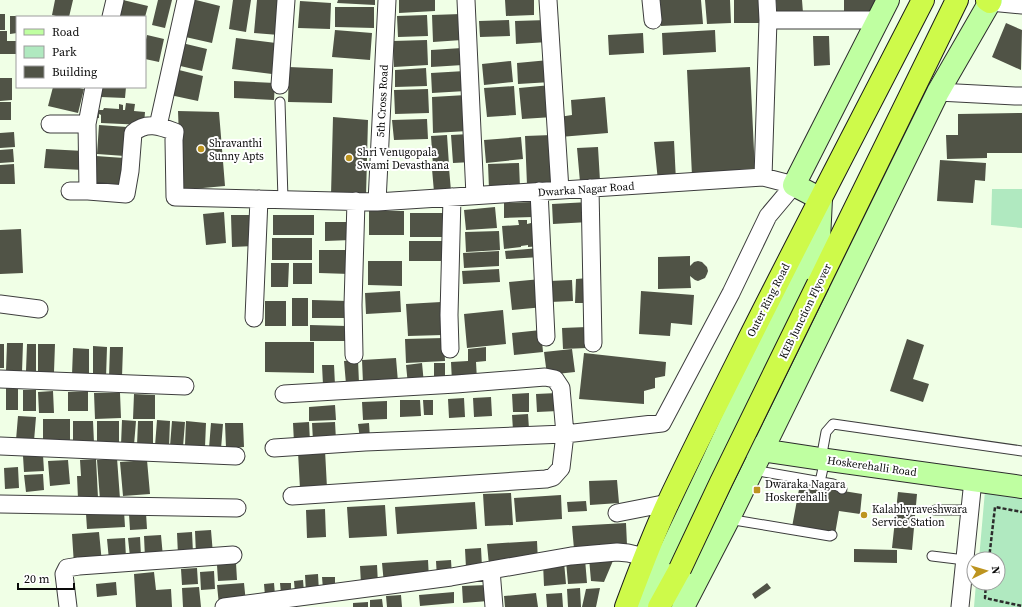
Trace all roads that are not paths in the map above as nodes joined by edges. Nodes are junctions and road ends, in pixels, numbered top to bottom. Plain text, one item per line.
1 (115, 0) edge
2 (186, 0) edge
3 (286, 0) edge
4 (387, 0) edge
5 (466, 0) edge
6 (548, 0) edge
7 (651, 0) edge
8 (768, 0) edge
9 (888, 0) edge
10 (923, 0) edge
11 (989, 1) edge
12 (1022, 5) edge
13 (953, 7) edge
14 (110, 16) edge
15 (653, 20) dead end
16 (768, 20) junction
17 (879, 20) junction
18 (94, 88) edge
19 (938, 92) junction
20 (280, 93) joint
21 (1022, 96) edge
22 (50, 124) dead end
23 (87, 124) junction
24 (158, 126) junction
25 (763, 177) junction
26 (794, 185) junction
27 (590, 188) junction
28 (560, 190) junction
29 (70, 191) dead end
30 (88, 191) junction
31 (539, 192) junction
32 (475, 196) junction
33 (452, 197) junction
34 (259, 199) junction
35 (283, 199) junction
36 (821, 199) junction
37 (356, 201) junction
38 (377, 202) junction
39 (0, 304) edge
40 (39, 308) dead end
41 (254, 318) dead end
42 (546, 337) dead end
43 (593, 343) dead end
44 (450, 350) dead end
45 (354, 355) dead end
46 (0, 379) edge
47 (185, 386) dead end
48 (284, 394) dead end
49 (565, 434) junction
50 (723, 440) junction
51 (0, 446) edge
52 (274, 448) dead end
53 (762, 450) junction
54 (1022, 451) edge
55 (236, 456) dead end
56 (823, 459) junction
57 (753, 470) junction
58 (973, 480) junction
59 (820, 482) junction
60 (1022, 487) edge
61 (842, 489) dead end
62 (292, 496) dead end
63 (668, 503) junction
64 (0, 504) edge
65 (237, 508) dead end
66 (935, 510) dead end
67 (970, 510) junction
68 (617, 513) dead end
69 (728, 521) junction
70 (832, 535) dead end
71 (233, 555) dead end
72 (932, 556) dead end
73 (645, 557) junction
74 (965, 560) junction
75 (491, 570) junction
76 (68, 607) edge
77 (224, 607) edge
78 (494, 607) edge
79 (626, 607) edge
80 (637, 607) edge
81 (659, 607) edge
82 (683, 607) edge
83 (960, 607) edge

1 - 14 street
2 - 24 street
3 - 20 street
4 - 38 street, 5th Cross Road
5 - 32 street
6 - 28 street
7 - 15 street
8 - 16 street
9 - 17 street
10 - 36 highway, Outer Ring Road
11 - 12 street
11 - 19 street
13 - 81 highway, KEB Junction Flyover, bridge
16 - 17 street
16 - 25 street
17 - 26 street
18 - 23 street
19 - 21 street
19 - 53 street
20 - 35 lane
22 - 23 street
23 - 30 street
24 - 30 street
24 - 34 street, Dwarka Nagar Road
25 - 26 street, Dwarka Nagar Road
25 - 27 street, Dwarka Nagar Road
26 - 36 street
26 - 49 street
27 - 28 street, Dwarka Nagar Road
27 - 43 street
28 - 31 street, Dwarka Nagar Road
29 - 30 street
31 - 32 street, Dwarka Nagar Road
31 - 42 street
32 - 33 street, Dwarka Nagar Road
33 - 38 street, Dwarka Nagar Road
33 - 44 street
34 - 35 street, Dwarka Nagar Road
34 - 41 street
35 - 37 street, Dwarka Nagar Road
36 - 50 street
36 - 63 highway, Outer Ring Road
37 - 38 street, Dwarka Nagar Road
37 - 45 street
39 - 40 street
46 - 47 street
48 - 49 street
49 - 52 street
49 - 62 street
50 - 53 street, Hoskerehalli Road
50 - 80 street
51 - 55 street
53 - 56 street, Hoskerehalli Road
53 - 57 street
54 - 56 lane
56 - 58 street, Hoskerehalli Road
56 - 59 lane
57 - 59 lane
57 - 69 street
58 - 60 street, Hoskerehalli Road
58 - 67 street
59 - 61 lane
63 - 68 street
63 - 73 highway, Outer Ring Road
64 - 65 street
66 - 67 lane
67 - 74 street
69 - 70 lane
69 - 82 street
71 - 76 street
72 - 74 lane
73 - 75 street
73 - 79 highway, Outer Ring Road
74 - 83 street
75 - 77 street
75 - 78 street

